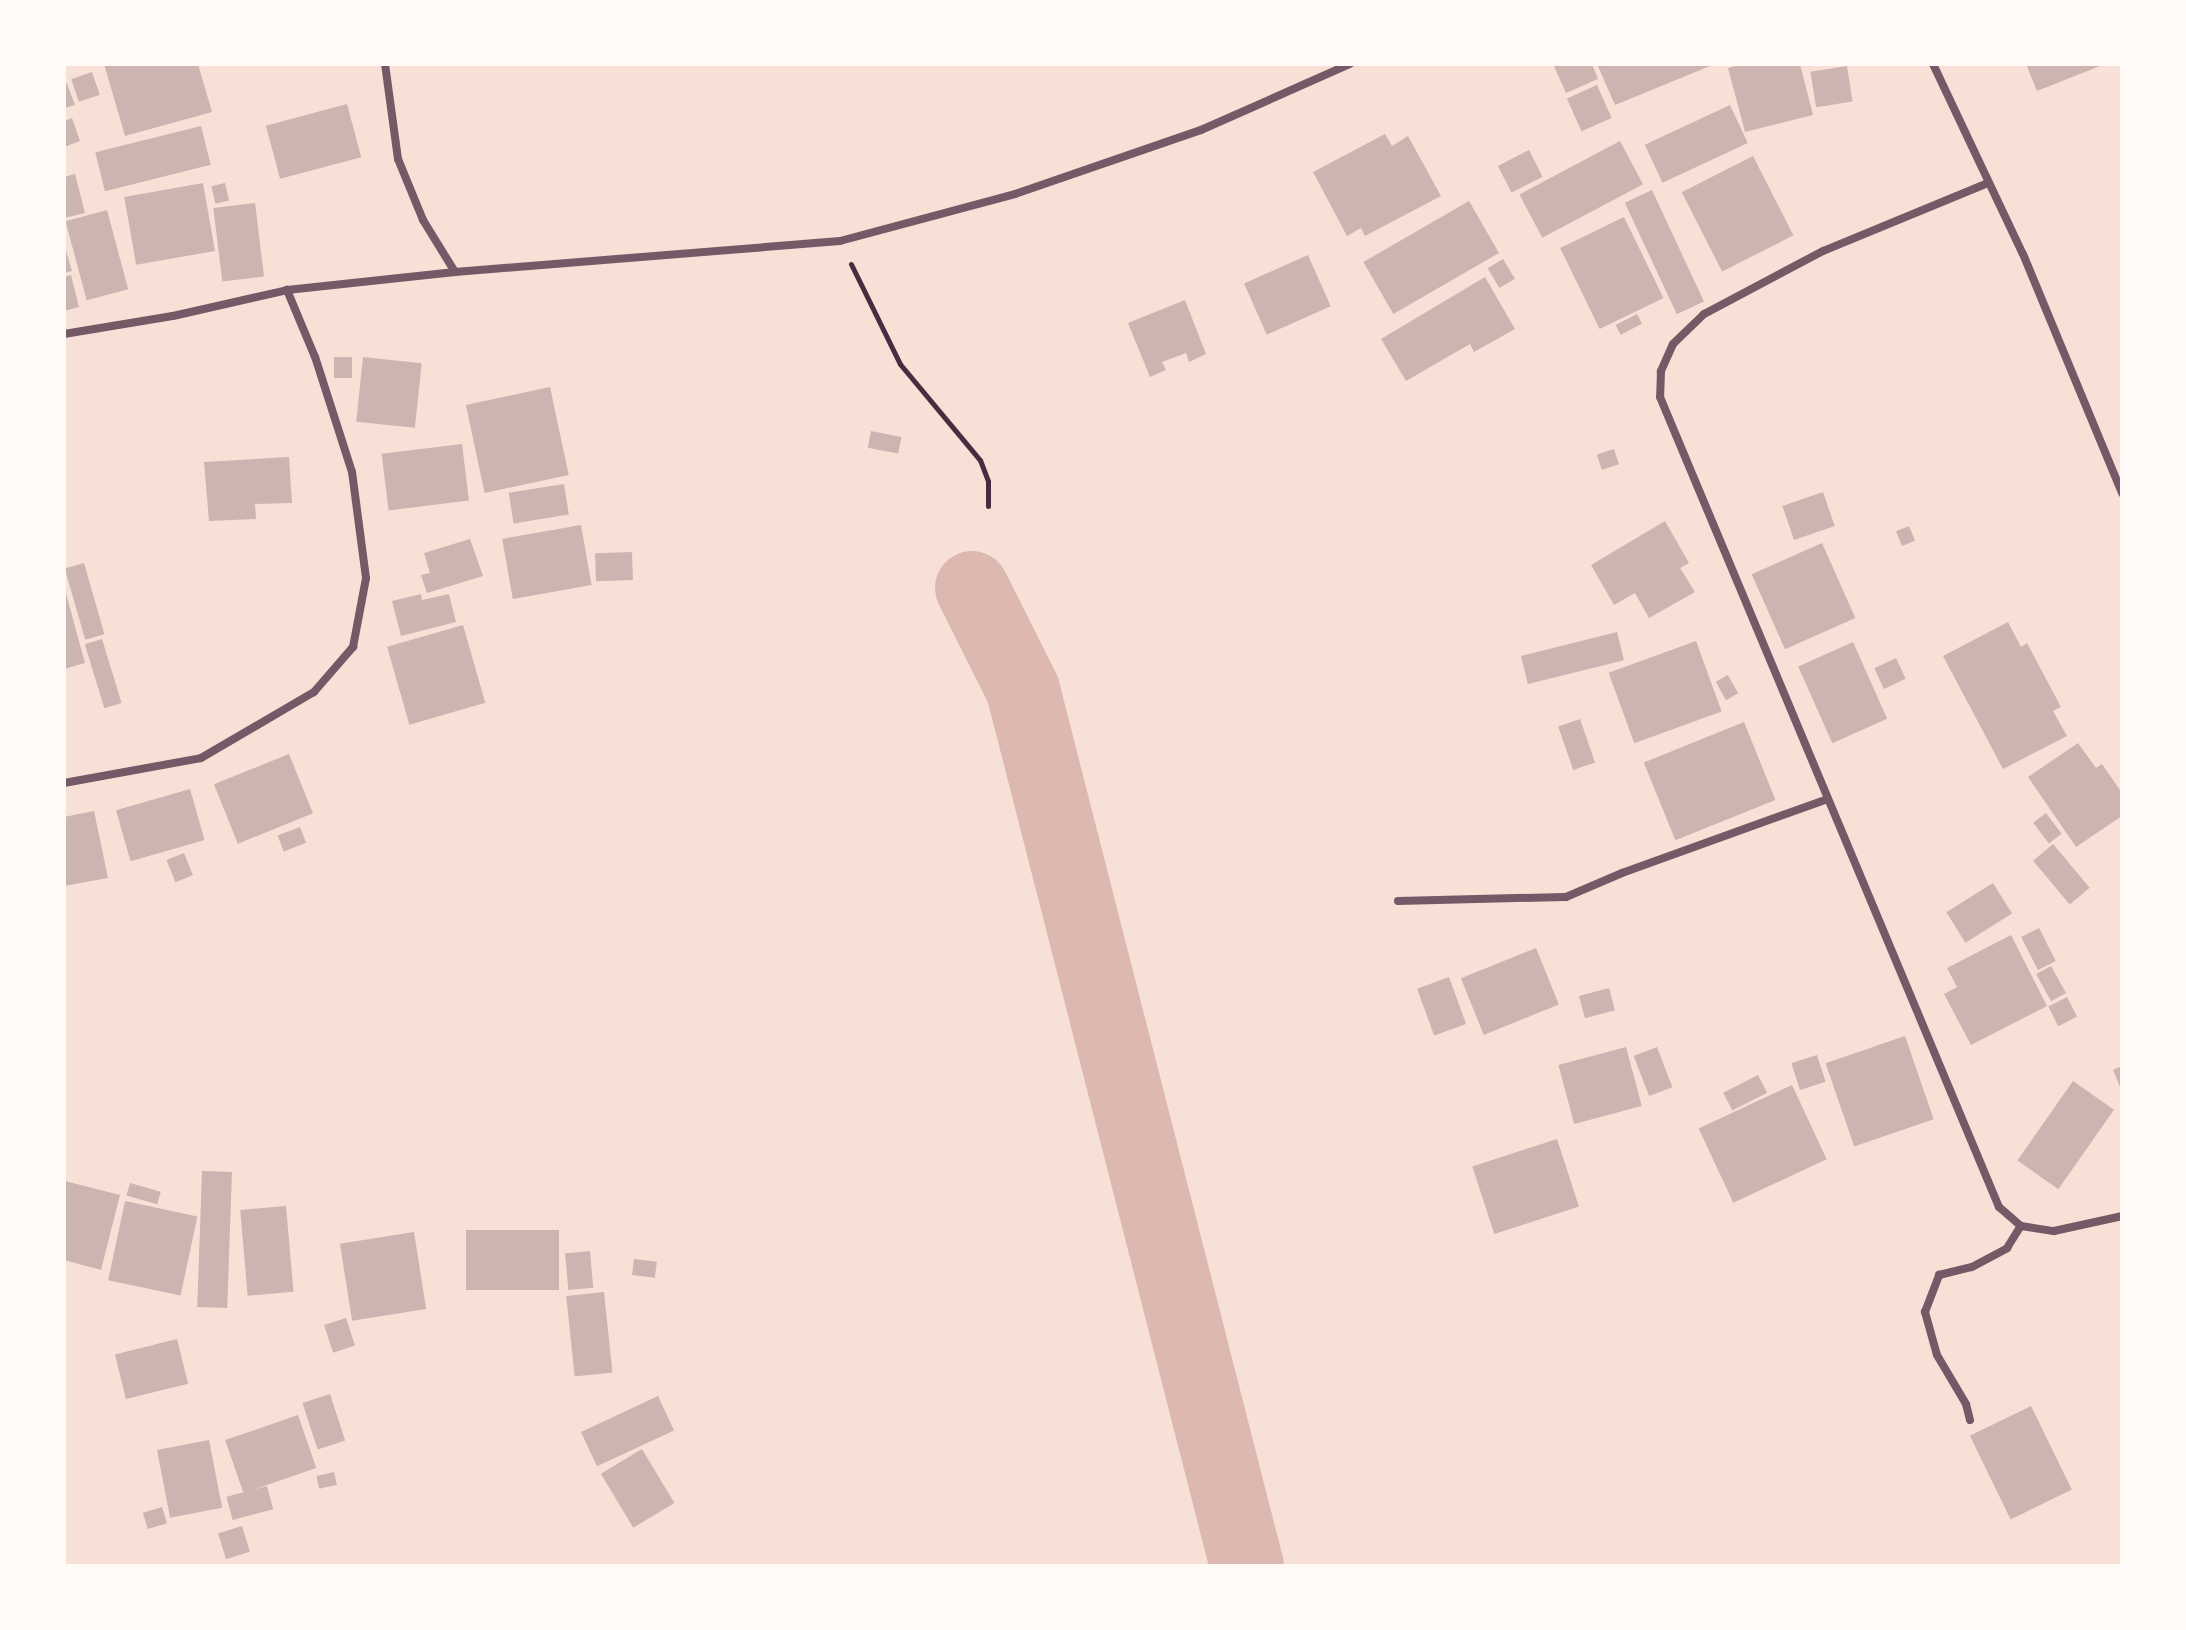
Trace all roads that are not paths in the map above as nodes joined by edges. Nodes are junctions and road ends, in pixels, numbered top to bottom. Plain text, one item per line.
1 (385, 64) edge
2 (1350, 64) edge
3 (1933, 64) edge
4 (1988, 183) junction
5 (455, 272) junction
6 (287, 290) junction
7 (64, 334) edge
8 (2122, 493) edge
9 (64, 783) edge
10 (1827, 799) junction
11 (1398, 901) dead end
12 (2122, 1216) edge
13 (2021, 1226) junction
14 (1970, 1420) dead end

1 - 5 street
2 - 5 street
3 - 4 street
4 - 8 street
4 - 10 street
5 - 6 street
6 - 7 street
6 - 9 street
10 - 11 street
10 - 13 street
12 - 13 street
13 - 14 street

